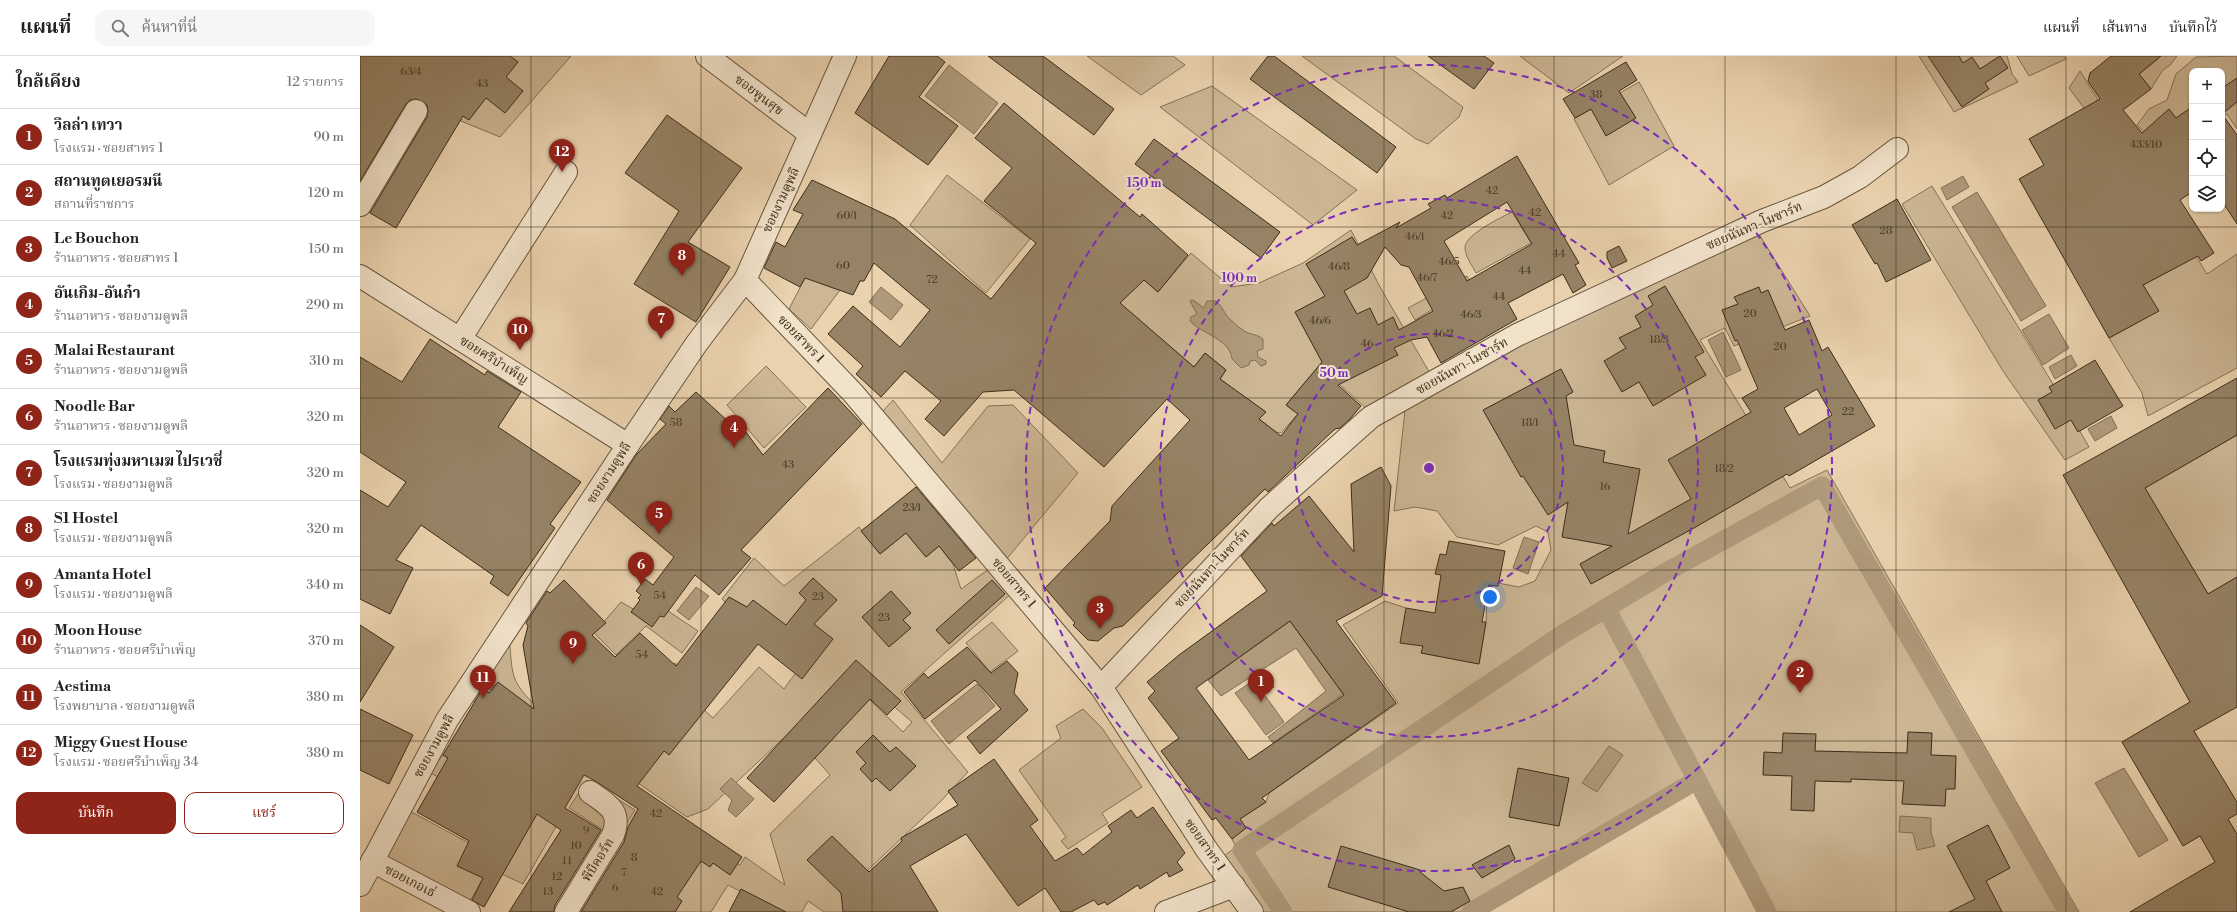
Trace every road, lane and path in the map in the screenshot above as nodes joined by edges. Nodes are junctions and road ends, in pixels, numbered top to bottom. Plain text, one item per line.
1 (707, 56) edge
2 (845, 56) edge
3 (416, 110) dead end
4 (810, 134) junction
5 (1897, 149) dead end
6 (566, 172) dead end
7 (360, 205) edge
8 (360, 276) edge
9 (745, 280) junction
10 (460, 339) junction
11 (628, 445) junction
12 (1101, 687) junction
13 (590, 792) dead end
14 (372, 862) junction
15 (360, 885) edge
16 (1234, 886) junction
17 (469, 912) edge
18 (566, 912) edge
19 (1166, 912) edge
20 (1252, 912) edge

1 - 4 street, ซอยพูนศุข
2 - 4 street, ซอยงามดูพลี
3 - 7 street
4 - 9 street, ซอยงามดูพลี
5 - 12 street, ซอยนันทา-โมซาร์ท
6 - 10 street
8 - 10 street, ซอยศรีบำเพ็ญ
9 - 11 street, ซอยงามดูพลี
9 - 12 street, ซอยสาทร 1
10 - 11 street, ซอยศรีบำเพ็ญ
11 - 14 street, ซอยงามดูพลี
12 - 16 street, ซอยสาทร 1
13 - 18 street, พีบีคอร์ท
14 - 15 street, ซอยงามดูพลี
14 - 17 street, ซอยเกอเธ่
16 - 19 street
16 - 20 street, ซอยสาทร 1

